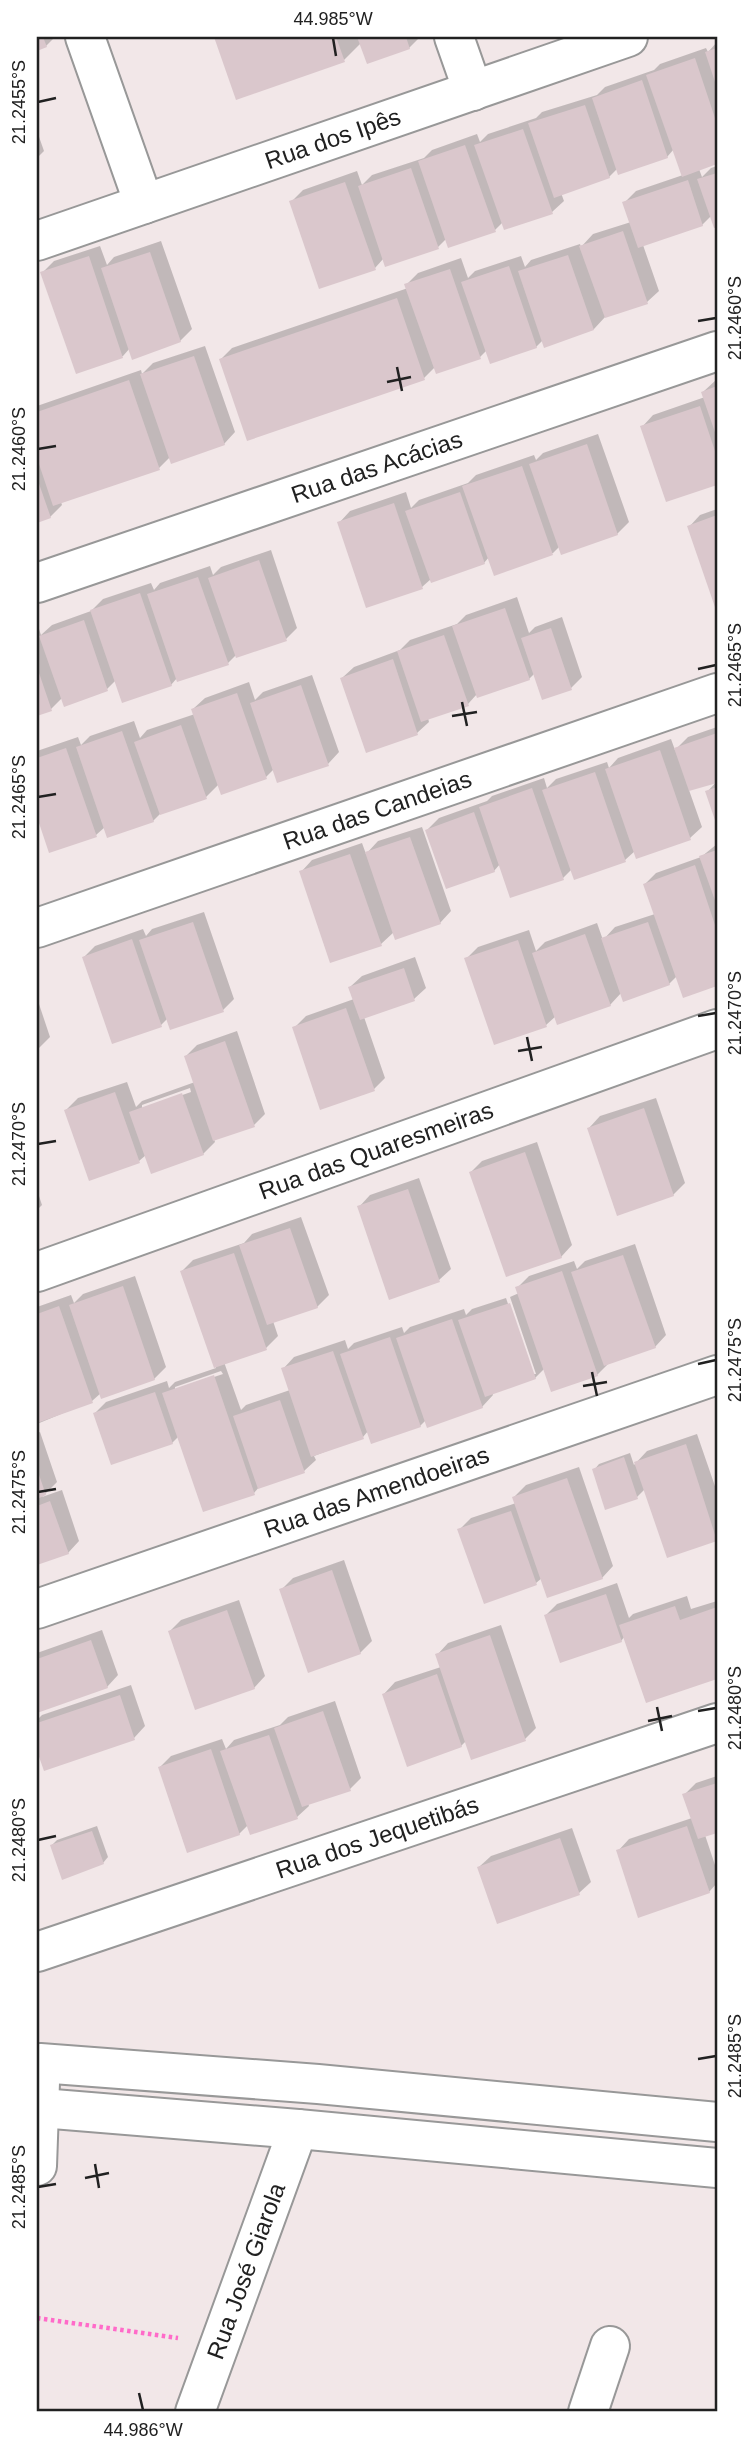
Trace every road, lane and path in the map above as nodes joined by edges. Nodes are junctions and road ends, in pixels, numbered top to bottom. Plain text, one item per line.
1 (85, 37) edge
2 (454, 37) edge
3 (628, 37) edge
4 (473, 91) junction
5 (144, 204) junction
6 (37, 241) edge
7 (717, 351) edge
8 (37, 583) edge
9 (717, 693) edge
10 (37, 928) edge
11 (717, 1029) edge
12 (37, 1272) edge
13 (717, 1375) edge
14 (37, 1609) edge
15 (717, 1723) edge
16 (37, 1952) edge
17 (38, 2058) edge
18 (41, 2108) junction
19 (717, 2122) edge
20 (298, 2129) junction
21 (37, 2166) edge
22 (717, 2168) edge
23 (37, 2318) edge
24 (218, 2343) junction
25 (610, 2346) dead end
26 (195, 2412) edge
27 (588, 2412) edge

1 - 5 street
2 - 4 street
3 - 4 street, Rua dos Ipês
4 - 5 street, Rua dos Ipês
5 - 6 street, Rua dos Ipês
7 - 8 street, Rua das Acácias
9 - 10 street, Rua das Candeias
11 - 12 street, Rua das Quaresmeiras
13 - 14 street, Rua das Amendoeiras
15 - 16 street, Rua dos Jequetibás
17 - 18 street
17 - 19 street
18 - 20 street
18 - 21 street
20 - 22 street
20 - 24 street, Rua José Giarola
23 - 24 path
24 - 26 street, Rua José Giarola
25 - 27 street

